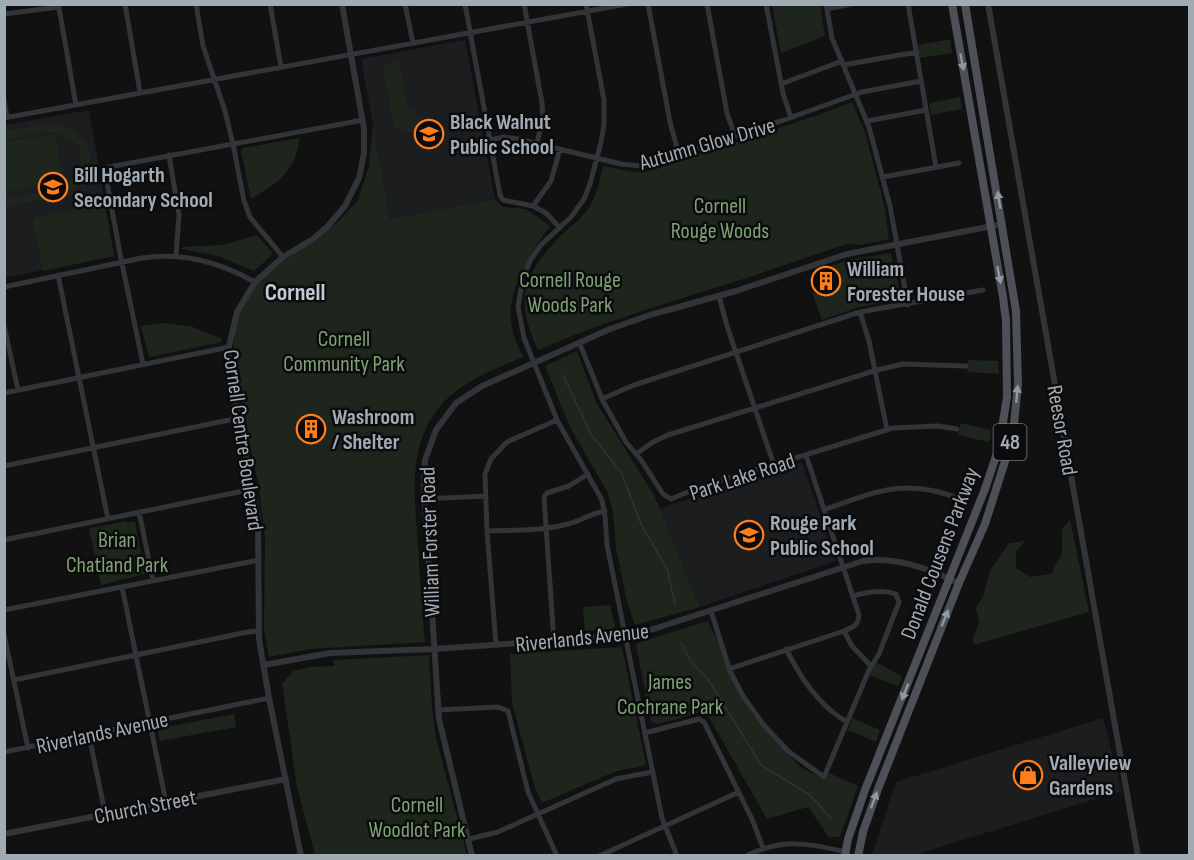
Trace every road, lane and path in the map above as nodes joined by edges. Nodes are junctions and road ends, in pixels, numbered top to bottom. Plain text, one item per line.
1 (124, 4) edge
2 (196, 4) edge
3 (270, 4) edge
4 (342, 4) edge
5 (405, 4) edge
6 (465, 4) edge
7 (524, 4) edge
8 (586, 4) edge
9 (627, 4) edge
10 (648, 4) edge
11 (707, 4) edge
12 (766, 4) edge
13 (851, 4) edge
14 (908, 4) edge
15 (952, 4) edge
16 (965, 4) edge
17 (988, 4) edge
18 (58, 6) edge
19 (826, 7) edge
20 (587, 12) junction
21 (4, 14) edge
22 (527, 23) junction
23 (470, 33) junction
24 (413, 44) junction
25 (916, 52) junction
26 (351, 54) junction
27 (843, 64) junction
28 (281, 67) junction
29 (214, 79) junction
30 (921, 81) junction
31 (781, 84) junction
32 (140, 92) junction
33 (855, 94) junction
34 (4, 100) edge
35 (76, 105) junction
36 (926, 110) junction
37 (6, 118) edge
38 (791, 118) junction
39 (363, 120) junction
40 (867, 121) junction
41 (735, 136) junction
42 (490, 140) junction
43 (537, 143) junction
44 (233, 144) junction
45 (560, 149) junction
46 (169, 155) junction
47 (679, 155) junction
48 (597, 158) junction
49 (959, 163) dead end
50 (936, 167) junction
51 (883, 177) junction
52 (533, 206) junction
53 (1003, 224) junction
54 (990, 226) junction
55 (560, 228) junction
56 (897, 245) junction
57 (176, 256) junction
58 (283, 256) junction
59 (122, 262) junction
60 (58, 275) junction
61 (255, 282) junction
62 (4, 287) edge
63 (983, 290) dead end
64 (719, 296) junction
65 (908, 305) junction
66 (860, 312) junction
67 (4, 325) edge
68 (579, 342) junction
69 (229, 347) junction
70 (737, 353) junction
71 (534, 363) junction
72 (143, 364) junction
73 (966, 366) dead end
74 (875, 371) junction
75 (79, 377) junction
76 (18, 390) junction
77 (4, 393) edge
78 (602, 399) junction
79 (755, 409) junction
80 (239, 418) junction
81 (557, 420) junction
82 (957, 429) dead end
83 (887, 430) junction
84 (93, 448) junction
85 (636, 454) junction
86 (806, 455) junction
87 (774, 465) junction
88 (4, 466) edge
89 (588, 474) junction
90 (253, 489) junction
91 (485, 496) junction
92 (424, 499) junction
93 (962, 500) dead end
94 (824, 510) junction
95 (604, 511) junction
96 (139, 512) junction
97 (108, 519) junction
98 (545, 527) junction
99 (487, 531) junction
100 (4, 540) edge
101 (259, 560) junction
102 (843, 568) junction
103 (950, 579) junction
104 (153, 580) junction
105 (959, 583) junction
106 (122, 586) junction
107 (853, 596) junction
108 (4, 610) edge
109 (711, 611) junction
110 (258, 631) junction
111 (844, 631) junction
112 (4, 634) edge
113 (626, 636) junction
114 (554, 642) junction
115 (496, 645) junction
116 (786, 649) junction
117 (434, 650) junction
118 (135, 654) junction
119 (264, 665) junction
120 (871, 666) junction
121 (729, 669) junction
122 (14, 680) junction
123 (269, 698) junction
124 (438, 710) junction
125 (847, 722) junction
126 (150, 723) junction
127 (645, 733) junction
128 (89, 735) junction
129 (28, 748) junction
130 (4, 752) edge
131 (652, 772) junction
132 (286, 779) junction
133 (739, 792) junction
134 (166, 802) junction
135 (105, 813) junction
136 (538, 814) junction
137 (665, 826) junction
138 (4, 834) edge
139 (469, 840) junction
140 (763, 848) junction
141 (845, 854) edge
142 (302, 855) edge
143 (472, 855) edge
144 (557, 855) edge
145 (599, 855) edge
146 (677, 855) edge
147 (746, 855) edge
148 (858, 855) edge
149 (1138, 855) edge

1 - 32 street
2 - 29 street
3 - 28 street
4 - 26 street, Cornell Centre Boulevard
5 - 24 street
6 - 23 street
7 - 22 street
8 - 20 street
9 - 20 street
10 - 47 street
11 - 41 street
12 - 31 street
13 - 19 street
14 - 25 street
15 -> 54 main road, Donald Cousens Parkway / 48
53 -> 16 main road, Donald Cousens Parkway / 48
17 - 149 street, Reesor Road
18 - 21 street
18 - 35 street
19 - 27 street
20 - 22 street
20 - 48 street
22 - 23 street
22 - 43 street
23 - 24 street
23 - 42 street
24 - 26 street
25 - 27 street
25 - 30 street
26 - 28 street
26 - 39 street, Cornell Centre Boulevard
27 - 31 street
27 - 33 street
28 - 29 street
29 - 32 street
29 - 44 street
30 - 33 street, Autumn Glow Drive
30 - 36 street
31 - 38 street
32 - 35 street
33 - 38 street, Autumn Glow Drive
33 - 40 street
34 - 37 street
35 - 37 street
36 - 40 street
36 - 50 street
38 - 41 street, Autumn Glow Drive
39 - 44 street
39 - 58 street, Cornell Centre Boulevard
40 - 51 street
41 - 47 street, Autumn Glow Drive
42 - 43 street, Autumn Glow Drive
42 - 52 street
43 - 45 street, Autumn Glow Drive
44 - 46 street
44 - 58 street
45 - 48 street, Autumn Glow Drive
45 - 52 street
46 - 57 street
46 - 59 street
47 - 48 street, Autumn Glow Drive
48 - 55 street
49 - 50 street
50 - 51 street
51 - 56 street
52 - 55 street
53 - 54 street, William Forster Road
105 -> 53 main road, Donald Cousens Parkway / 48
54 - 56 street, William Forster Road
54 -> 103 main road, Donald Cousens Parkway / 48
55 - 71 street
56 - 64 street, William Forster Road
56 - 65 street
57 - 59 street
57 - 61 street
58 - 61 street, Cornell Centre Boulevard
59 - 60 street
59 - 72 street
60 - 62 street
60 - 75 street
61 - 69 street, Cornell Centre Boulevard
63 - 65 street
64 - 68 street, William Forster Road
64 - 70 street
65 - 66 street
66 - 70 street
66 - 74 street
67 - 76 street
68 - 71 street, William Forster Road
68 - 78 street, Park Lake Road
69 - 72 street
69 - 80 street, Cornell Centre Boulevard
70 - 78 street
70 - 79 street
71 - 81 street
71 - 92 street, William Forster Road
72 - 75 street
73 - 74 street
74 - 79 street
74 - 83 street
75 - 76 street
75 - 84 street
76 - 77 street
78 - 85 street, Park Lake Road
79 - 85 street
79 - 87 street
80 - 84 street
80 - 90 street, Cornell Centre Boulevard
81 - 89 street
81 - 91 street
82 - 83 street, Park Lake Road
83 - 86 street, Park Lake Road
84 - 88 street
84 - 97 street
85 - 87 street, Park Lake Road
86 - 87 street, Park Lake Road
86 - 94 street
89 - 95 street
89 - 98 street
90 - 96 street
90 - 101 street, Cornell Centre Boulevard
91 - 92 street
91 - 99 street
92 - 117 street, William Forster Road
93 - 94 street
94 - 102 street
95 - 98 street
95 - 113 street
96 - 97 street
96 - 104 street
97 - 100 street
98 - 99 street
98 - 114 street
99 - 115 street
101 - 104 street
101 - 110 street, Cornell Centre Boulevard
102 - 103 street, Riverlands Avenue
102 - 107 street
102 - 109 street, Riverlands Avenue
103 - 105 street, Riverlands Avenue
103 -> 141 main road, Donald Cousens Parkway / 48
104 - 106 street
148 -> 105 main road, Donald Cousens Parkway / 48
106 - 108 street
106 - 118 street
107 - 111 street
107 - 120 street
109 - 113 street, Riverlands Avenue
109 - 121 street
110 - 118 street
110 - 119 street, Cornell Centre Boulevard
111 - 116 street
111 - 120 street
112 - 122 street
113 - 114 street, Riverlands Avenue
113 - 127 street
114 - 115 street, Riverlands Avenue
115 - 117 street, Riverlands Avenue
116 - 121 street
116 - 125 street
117 - 119 street, Riverlands Avenue
117 - 124 street, William Forster Road
118 - 122 street
118 - 126 street
119 - 123 street, Cornell Centre Boulevard
120 - 125 street
121 - 125 street
122 - 129 street
123 - 126 street, Riverlands Avenue
123 - 132 street, Cornell Centre Boulevard
124 - 136 street
124 - 139 street, William Forster Road
126 - 128 street, Riverlands Avenue
126 - 134 street
127 - 131 street
127 - 133 street
128 - 129 street, Riverlands Avenue
128 - 135 street
129 - 130 street, Riverlands Avenue
131 - 136 street
131 - 137 street
132 - 134 street, Church Street
132 - 142 street, Cornell Centre Boulevard
133 - 137 street
133 - 140 street
134 - 135 street, Church Street
135 - 138 street, Church Street
136 - 139 street
136 - 144 street
137 - 145 street
137 - 146 street
139 - 143 street, William Forster Road
140 - 141 street
140 - 147 street

